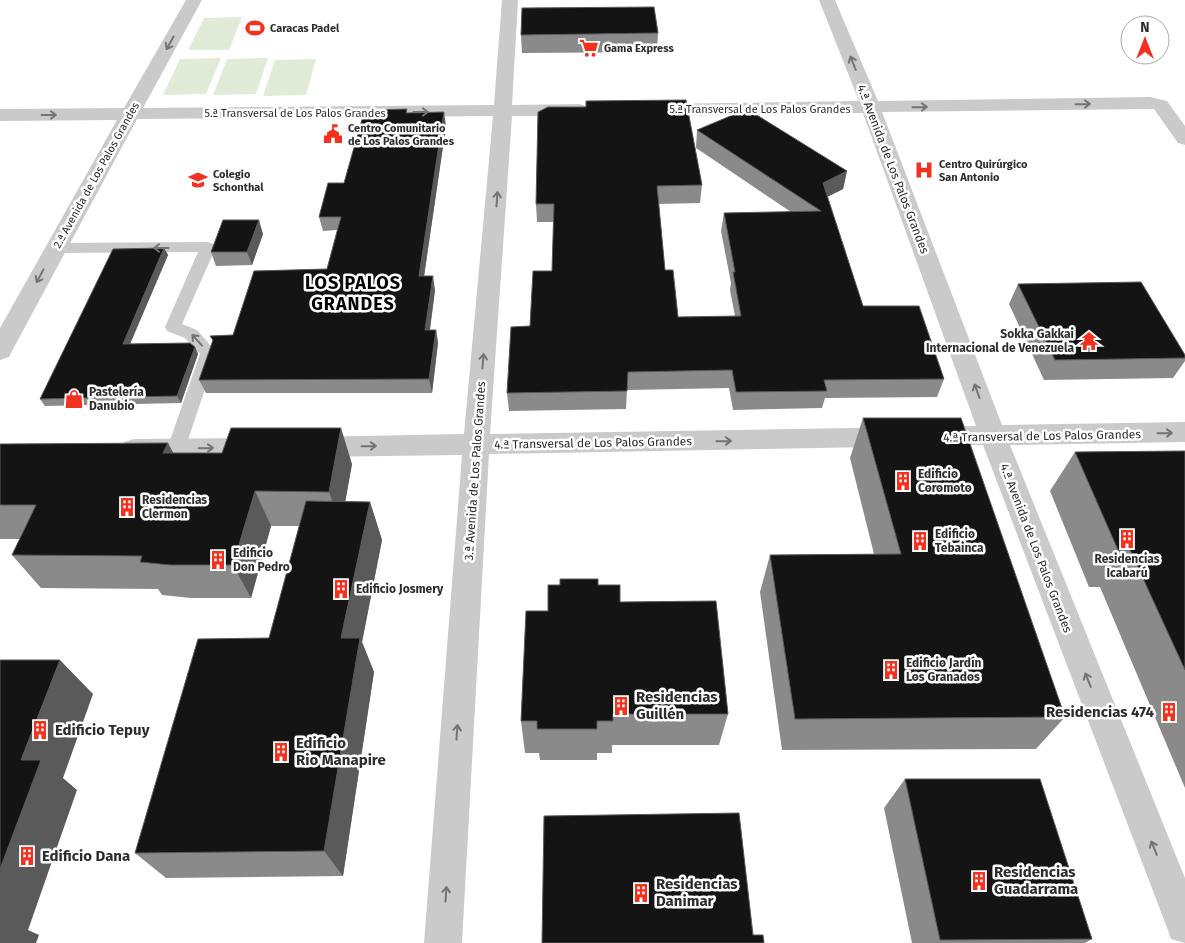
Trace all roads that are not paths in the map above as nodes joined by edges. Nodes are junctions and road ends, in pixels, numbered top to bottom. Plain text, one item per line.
1 (194, 0) edge
2 (510, 0) edge
3 (827, 0) edge
4 (871, 108) junction
5 (596, 110) edge
6 (636, 110) edge
7 (503, 111) junction
8 (130, 114) junction
9 (0, 115) edge
10 (1185, 139) edge
11 (54, 248) junction
12 (0, 351) edge
13 (1185, 432) edge
14 (994, 437) junction
15 (476, 444) junction
16 (176, 449) junction
17 (108, 450) edge
18 (1176, 880) edge
19 (1185, 925) edge
20 (443, 943) edge

1 -> 8 street, 2.ª Avenida de Los Palos Grandes
2 - 7 street, 3.ª Avenida de Los Palos Grandes
4 -> 3 street, 4.ª Avenida de Los Palos Grandes
4 - 6 street, 5.ª Transversal de Los Palos Grandes
4 -> 10 street, 5.ª Transversal de Los Palos Grandes
14 -> 4 street, 4.ª Avenida de Los Palos Grandes
5 - 7 street, 5.ª Transversal de Los Palos Grandes
8 -> 7 street, 5.ª Transversal de Los Palos Grandes
15 -> 7 street, 3.ª Avenida de Los Palos Grandes
9 -> 8 street, 5.ª Transversal de Los Palos Grandes
8 - 11 street, 2.ª Avenida de Los Palos Grandes
11 -> 12 street, 2.ª Avenida de Los Palos Grandes
16 -> 11 lane
14 -> 13 street, 4.ª Transversal de Los Palos Grandes
15 -> 14 street, 4.ª Transversal de Los Palos Grandes
18 -> 14 street, 4.ª Avenida de Los Palos Grandes
16 -> 15 street, 4.ª Transversal de Los Palos Grandes
20 -> 15 street, 3.ª Avenida de Los Palos Grandes
16 - 17 street, 4.ª Transversal de Los Palos Grandes
18 - 19 street, 4.ª Avenida de Los Palos Grandes

